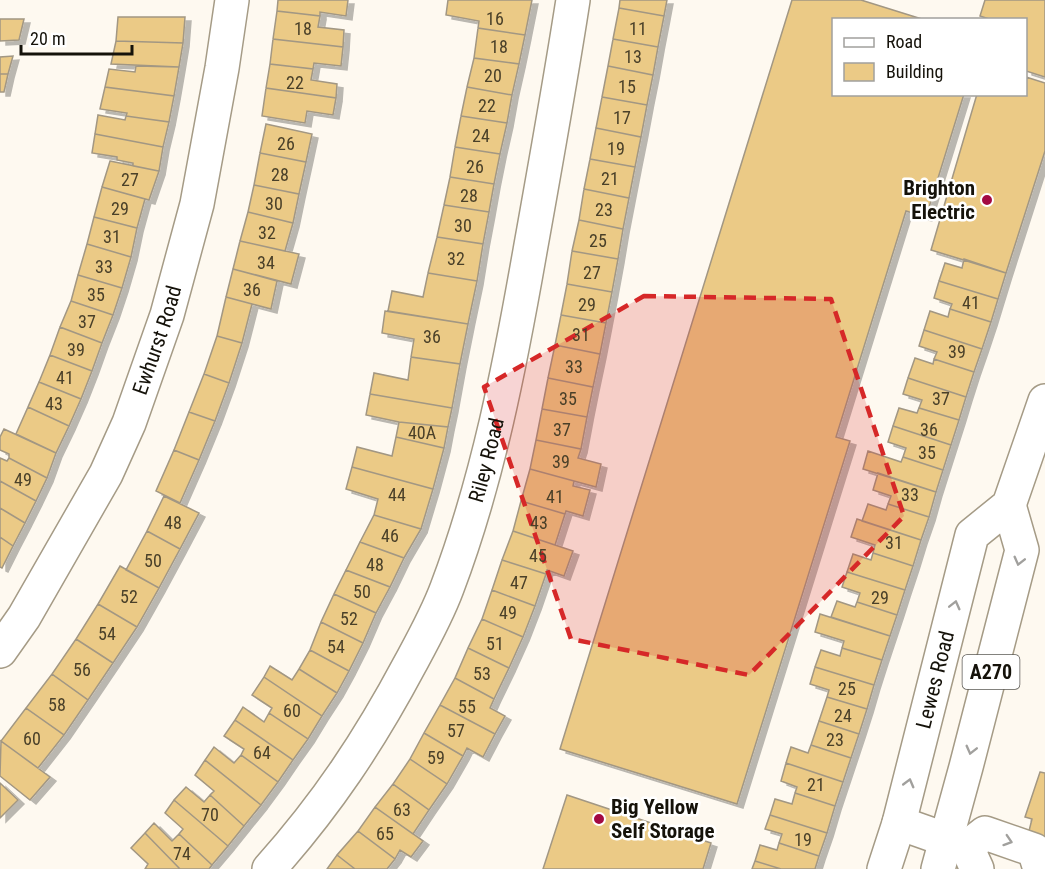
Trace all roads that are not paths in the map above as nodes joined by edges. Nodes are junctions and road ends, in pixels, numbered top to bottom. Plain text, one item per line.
1 (232, 0) edge
2 (573, 0) edge
3 (1045, 401) edge
4 (1009, 505) junction
5 (0, 651) edge
6 (899, 823) junction
7 (957, 856) edge
8 (269, 869) edge
9 (884, 869) edge
10 (1040, 869) edge

1 - 5 street, Ewhurst Road
2 - 8 street, Riley Road
3 - 4 street
6 -> 4 street, Lewes Road / A270
4 -> 7 street, A270
6 - 7 street
6 - 9 street, Lewes Road / A270
7 -> 10 street

